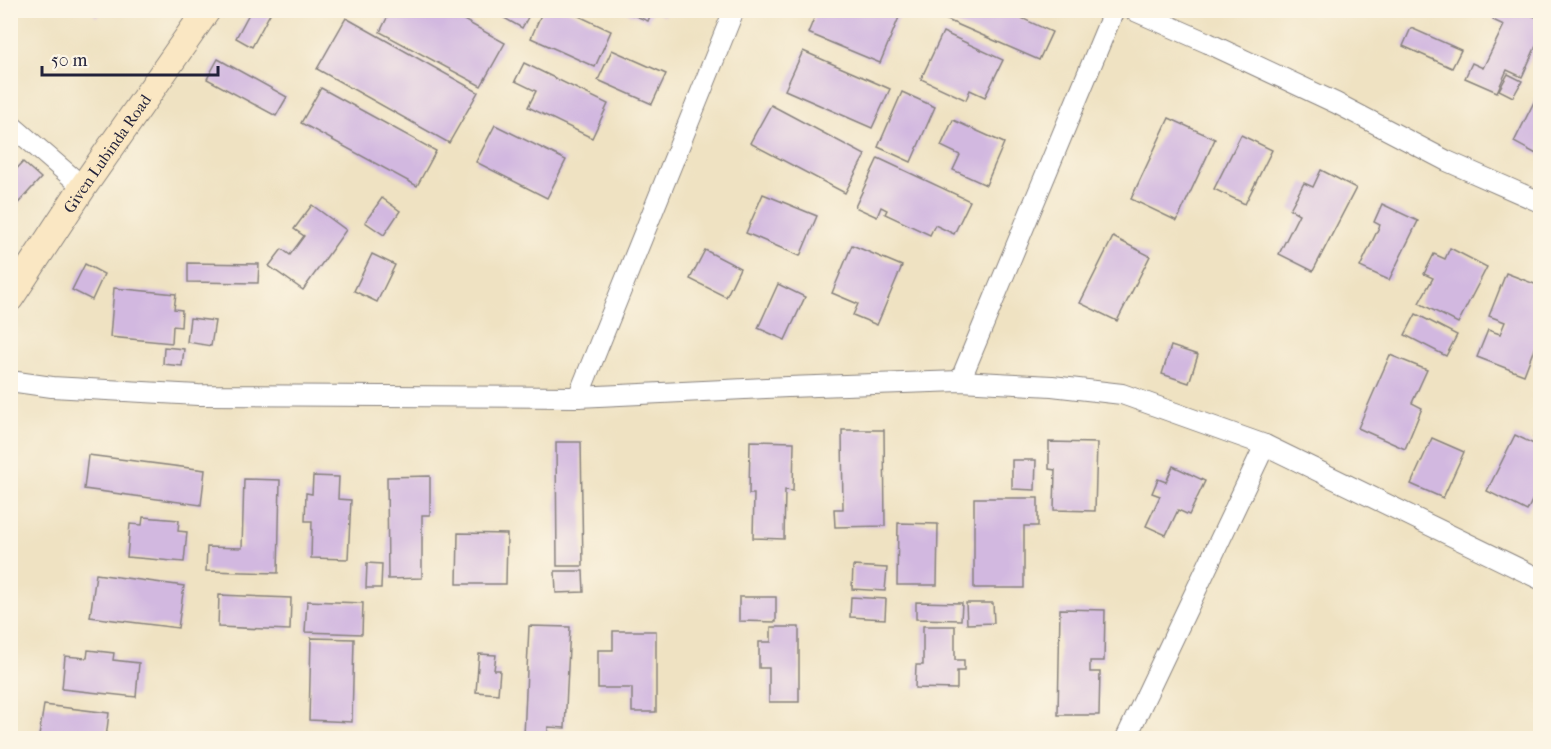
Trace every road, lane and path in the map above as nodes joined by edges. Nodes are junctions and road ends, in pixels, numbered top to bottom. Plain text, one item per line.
1 (207, 10) edge
2 (734, 10) edge
3 (1114, 10) edge
4 (1133, 10) edge
5 (10, 124) edge
6 (83, 187) junction
7 (1540, 202) edge
8 (10, 298) edge
9 (10, 381) edge
10 (960, 381) junction
11 (578, 397) junction
12 (1266, 446) junction
13 (1540, 579) edge
14 (1126, 738) edge

1 - 6 street, Given Lubinda Road
2 - 11 street
3 - 10 street
4 - 7 street
5 - 6 street
6 - 8 street, Given Lubinda Road
9 - 11 street
10 - 11 street
10 - 12 street
12 - 13 street
12 - 14 street

